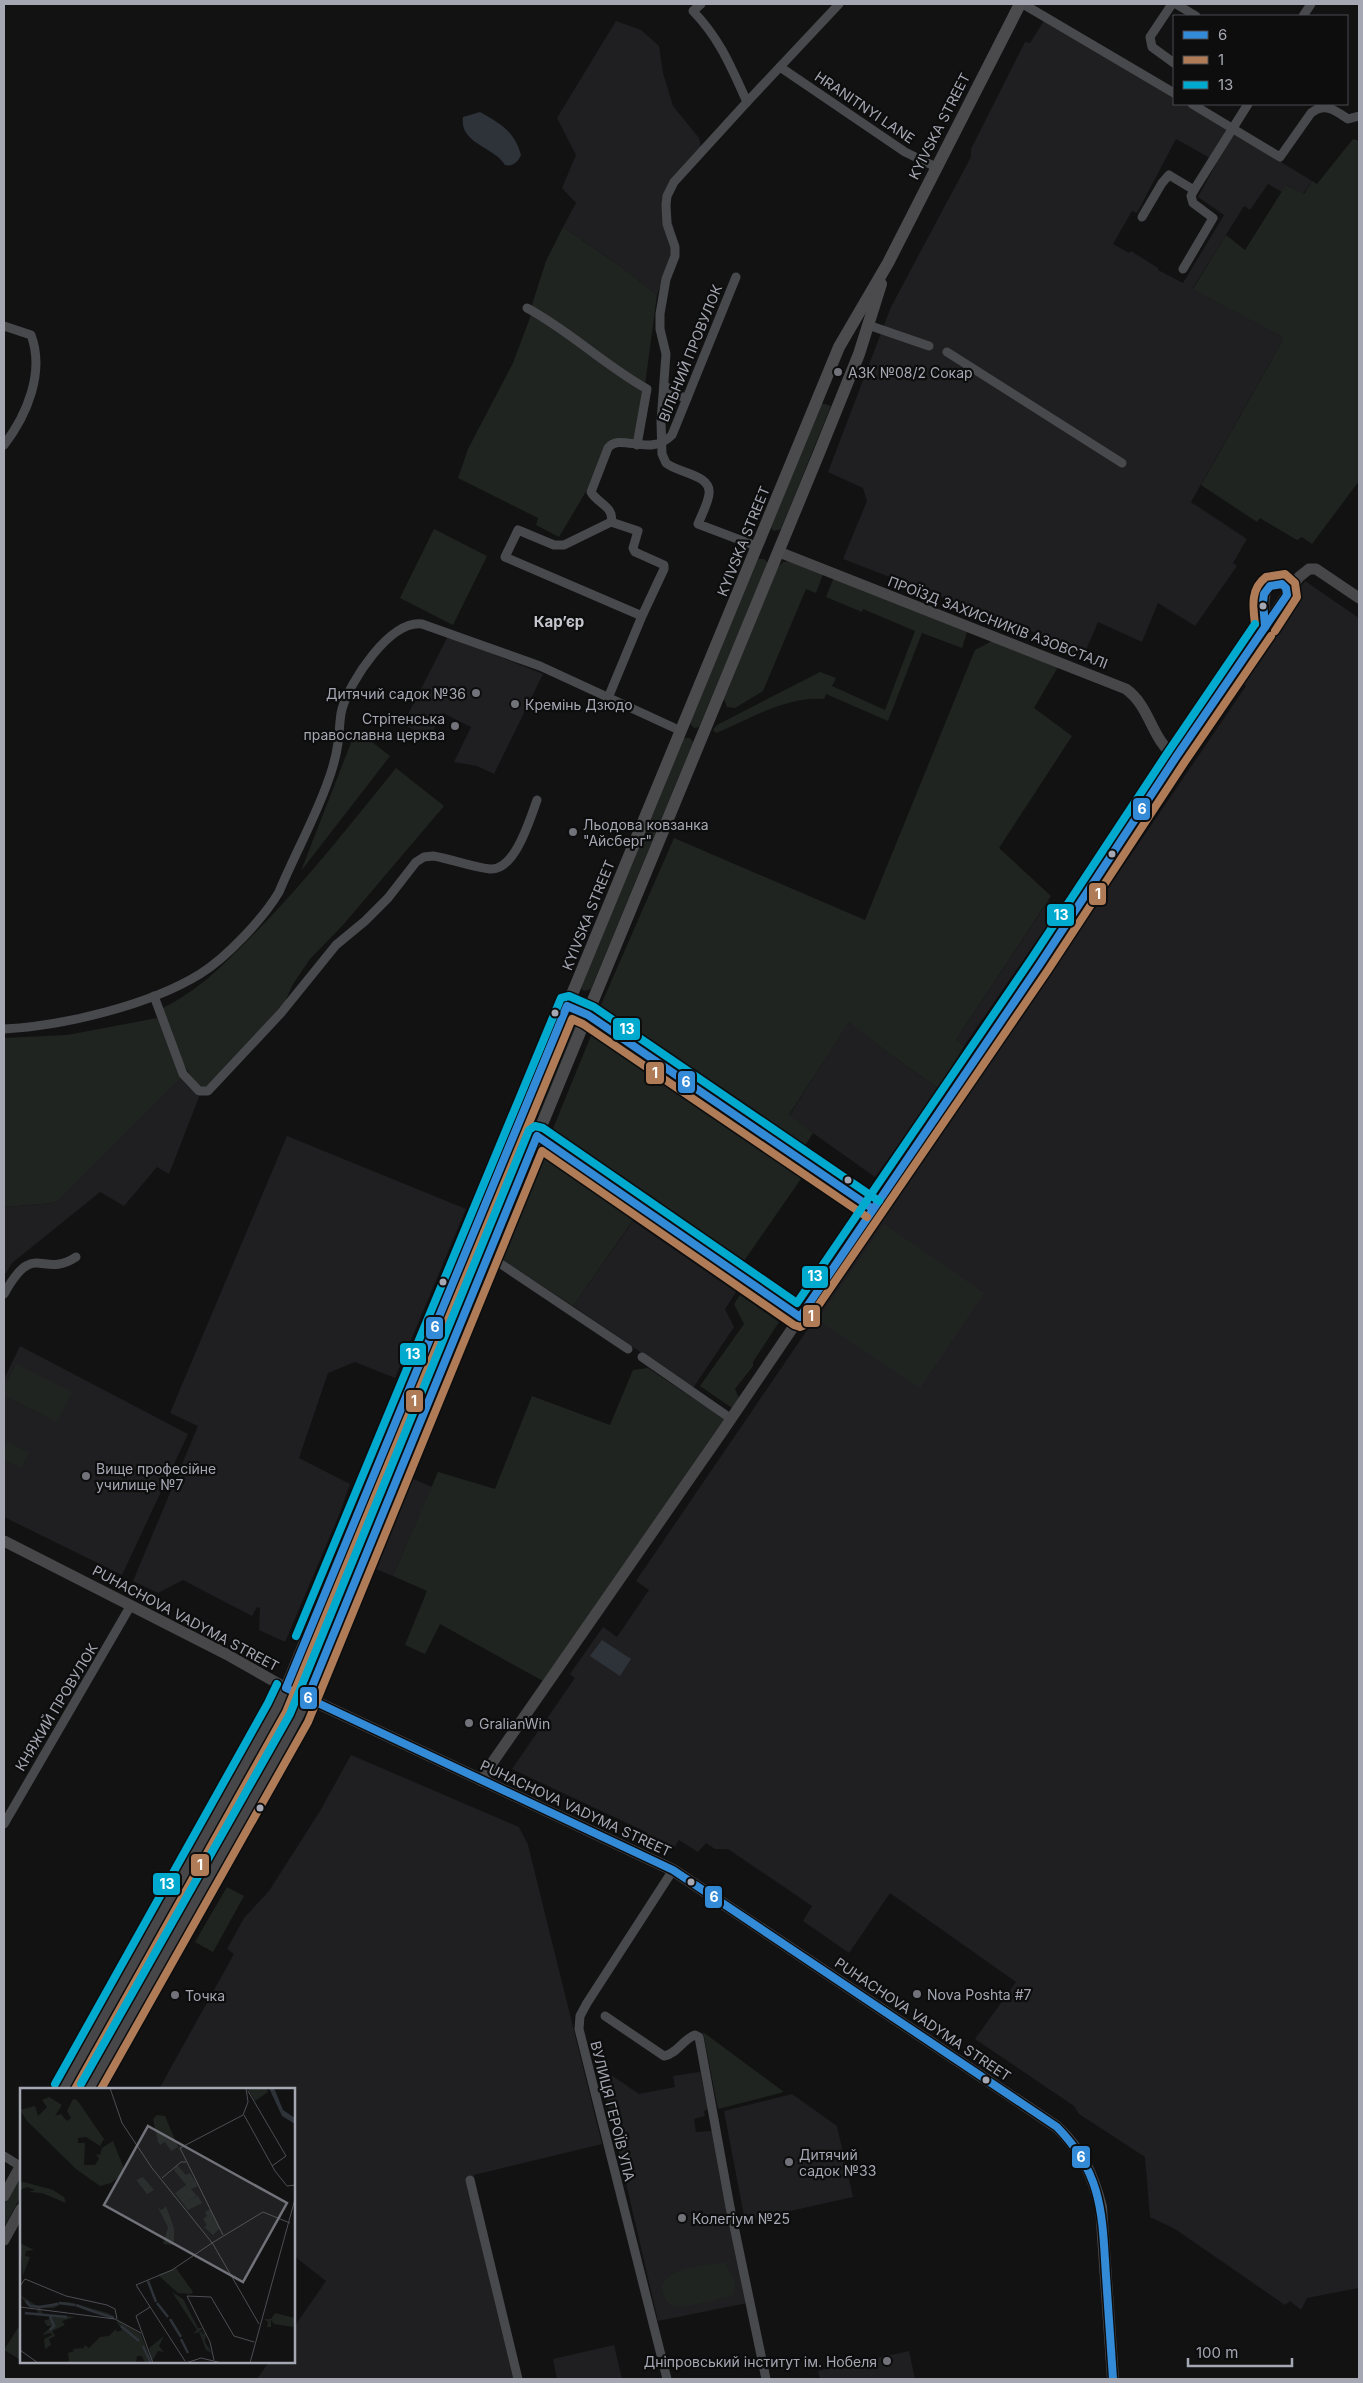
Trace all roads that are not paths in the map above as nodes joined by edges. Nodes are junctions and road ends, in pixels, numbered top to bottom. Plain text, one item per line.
1 (701, 4) edge
2 (839, 4) edge
3 (1021, 4) edge
4 (1172, 4) edge
5 (1176, 4) edge
6 (1311, 4) edge
7 (1194, 15) edge
8 (1304, 15) edge
9 (1173, 62) edge
10 (780, 67) junction
11 (1173, 92) edge
12 (747, 102) junction
13 (1194, 105) edge
14 (1244, 105) edge
15 (1359, 116) edge
16 (1234, 128) junction
17 (936, 167) junction
18 (1194, 190) junction
19 (1142, 217) dead end
20 (888, 263) junction
21 (1183, 269) dead end
22 (736, 277) dead end
23 (527, 308) dead end
24 (868, 325) junction
25 (4, 326) edge
26 (929, 346) dead end
27 (947, 352) dead end
28 (664, 385) junction
29 (687, 398) junction
30 (662, 442) junction
31 (4, 445) edge
32 (637, 445) junction
33 (1122, 463) dead end
34 (611, 522) junction
35 (757, 544) junction
36 (779, 552) junction
37 (1278, 583) junction
38 (1295, 584) junction
39 (1287, 595) junction
40 (1359, 598) edge
41 (642, 616) junction
42 (1265, 628) junction
43 (608, 698) junction
44 (681, 731) junction
45 (701, 738) junction
46 (1176, 758) junction
47 (538, 800) dead end
48 (154, 996) junction
49 (567, 1006) junction
50 (588, 1015) junction
51 (4, 1029) edge
52 (516, 1127) junction
53 (537, 1136) junction
54 (873, 1209) junction
55 (476, 1229) junction
56 (496, 1238) junction
57 (488, 1256) junction
58 (76, 1258) dead end
59 (4, 1294) edge
60 (800, 1317) junction
61 (628, 1349) dead end
62 (642, 1357) dead end
63 (410, 1387) junction
64 (431, 1396) junction
65 (730, 1418) junction
66 (4, 1541) edge
67 (131, 1605) junction
68 (286, 1688) junction
69 (307, 1699) junction
70 (482, 1781) junction
71 (4, 1824) edge
72 (673, 1870) junction
73 (605, 2016) dead end
74 (65, 2088) edge
75 (91, 2088) edge
76 (4, 2156) edge
77 (20, 2164) edge
78 (20, 2167) edge
79 (470, 2180) dead end
80 (4, 2196) edge
81 (20, 2211) edge
82 (4, 2240) edge
83 (518, 2379) edge
84 (666, 2379) edge
85 (766, 2379) edge
86 (1113, 2379) edge

1 - 12 street
2 - 10 street
3 - 11 street
3 - 17 main road, KYIVSKA STREET
4 - 9 street
5 - 7 street
6 - 8 street
10 - 12 street
10 - 17 street, HRANITNYI LANE
12 - 28 street
13 - 16 street
14 - 16 street
15 - 16 street
16 - 18 street
17 - 20 main road, KYIVSKA STREET
18 - 19 street
18 - 21 street
20 - 24 main road, KYIVSKA STREET
20 - 35 main road, KYIVSKA STREET
22 - 29 street, ВІЛЬНИЙ ПРОВУЛОК
23 - 32 street
24 - 26 street
24 - 36 main road, KYIVSKA STREET
25 - 31 street
27 - 33 street
28 - 29 street
28 - 30 street
29 - 30 street, ВІЛЬНИЙ ПРОВУЛОК
30 - 32 street, ВІЛЬНИЙ ПРОВУЛОК
30 - 35 street
32 - 34 street, ВІЛЬНИЙ ПРОВУЛОК
34 - 41 street
34 - 41 street
35 - 36 main road
35 - 44 main road, KYIVSKA STREET
36 - 45 main road, KYIVSKA STREET
36 - 46 street, ПРОЇЗД ЗАХИСНИКІВ АЗОВСТАЛІ
37 - 38 street
37 - 39 street
37 - 42 street
38 - 39 street
38 - 40 street
39 - 42 street
41 - 43 street
42 - 46 street
43 - 44 street
43 - 48 street
44 - 45 main road
44 - 49 main road, KYIVSKA STREET
45 - 50 main road, KYIVSKA STREET
46 - 54 street
47 - 48 street
48 - 51 street
49 - 50 main road
49 - 52 main road, KYIVSKA STREET
50 - 53 main road, KYIVSKA STREET
50 - 54 street
52 - 53 main road
52 - 55 main road, KYIVSKA STREET
53 - 56 main road, KYIVSKA STREET
53 - 60 street
54 - 60 street
55 - 56 main road
55 - 63 main road, KYIVSKA STREET
56 - 57 main road, KYIVSKA STREET
57 - 61 street
57 - 64 main road, KYIVSKA STREET
58 - 59 street
60 - 65 street
62 - 65 street
63 - 64 main road
63 - 68 main road, KYIVSKA STREET
64 - 69 main road, KYIVSKA STREET
65 - 70 street
66 - 67 street, PUHACHOVA VADYMA STREET
67 - 68 street, PUHACHOVA VADYMA STREET
67 - 71 street, КНЯЖИЙ ПРОВУЛОК
68 - 69 main road, PUHACHOVA VADYMA STREET
68 - 74 street, KYIVSKA STREET
69 - 70 main road, PUHACHOVA VADYMA STREET
69 - 75 street, KYIVSKA STREET
70 - 72 main road, PUHACHOVA VADYMA STREET
72 - 84 street, ВУЛИЦЯ ГЕРОЇВ УПА
72 - 86 main road, PUHACHOVA VADYMA STREET
73 - 85 street, ВУЛИЦЯ ГЕРОЇВ УПА
76 - 77 street
78 - 80 street
79 - 83 street
81 - 82 street

